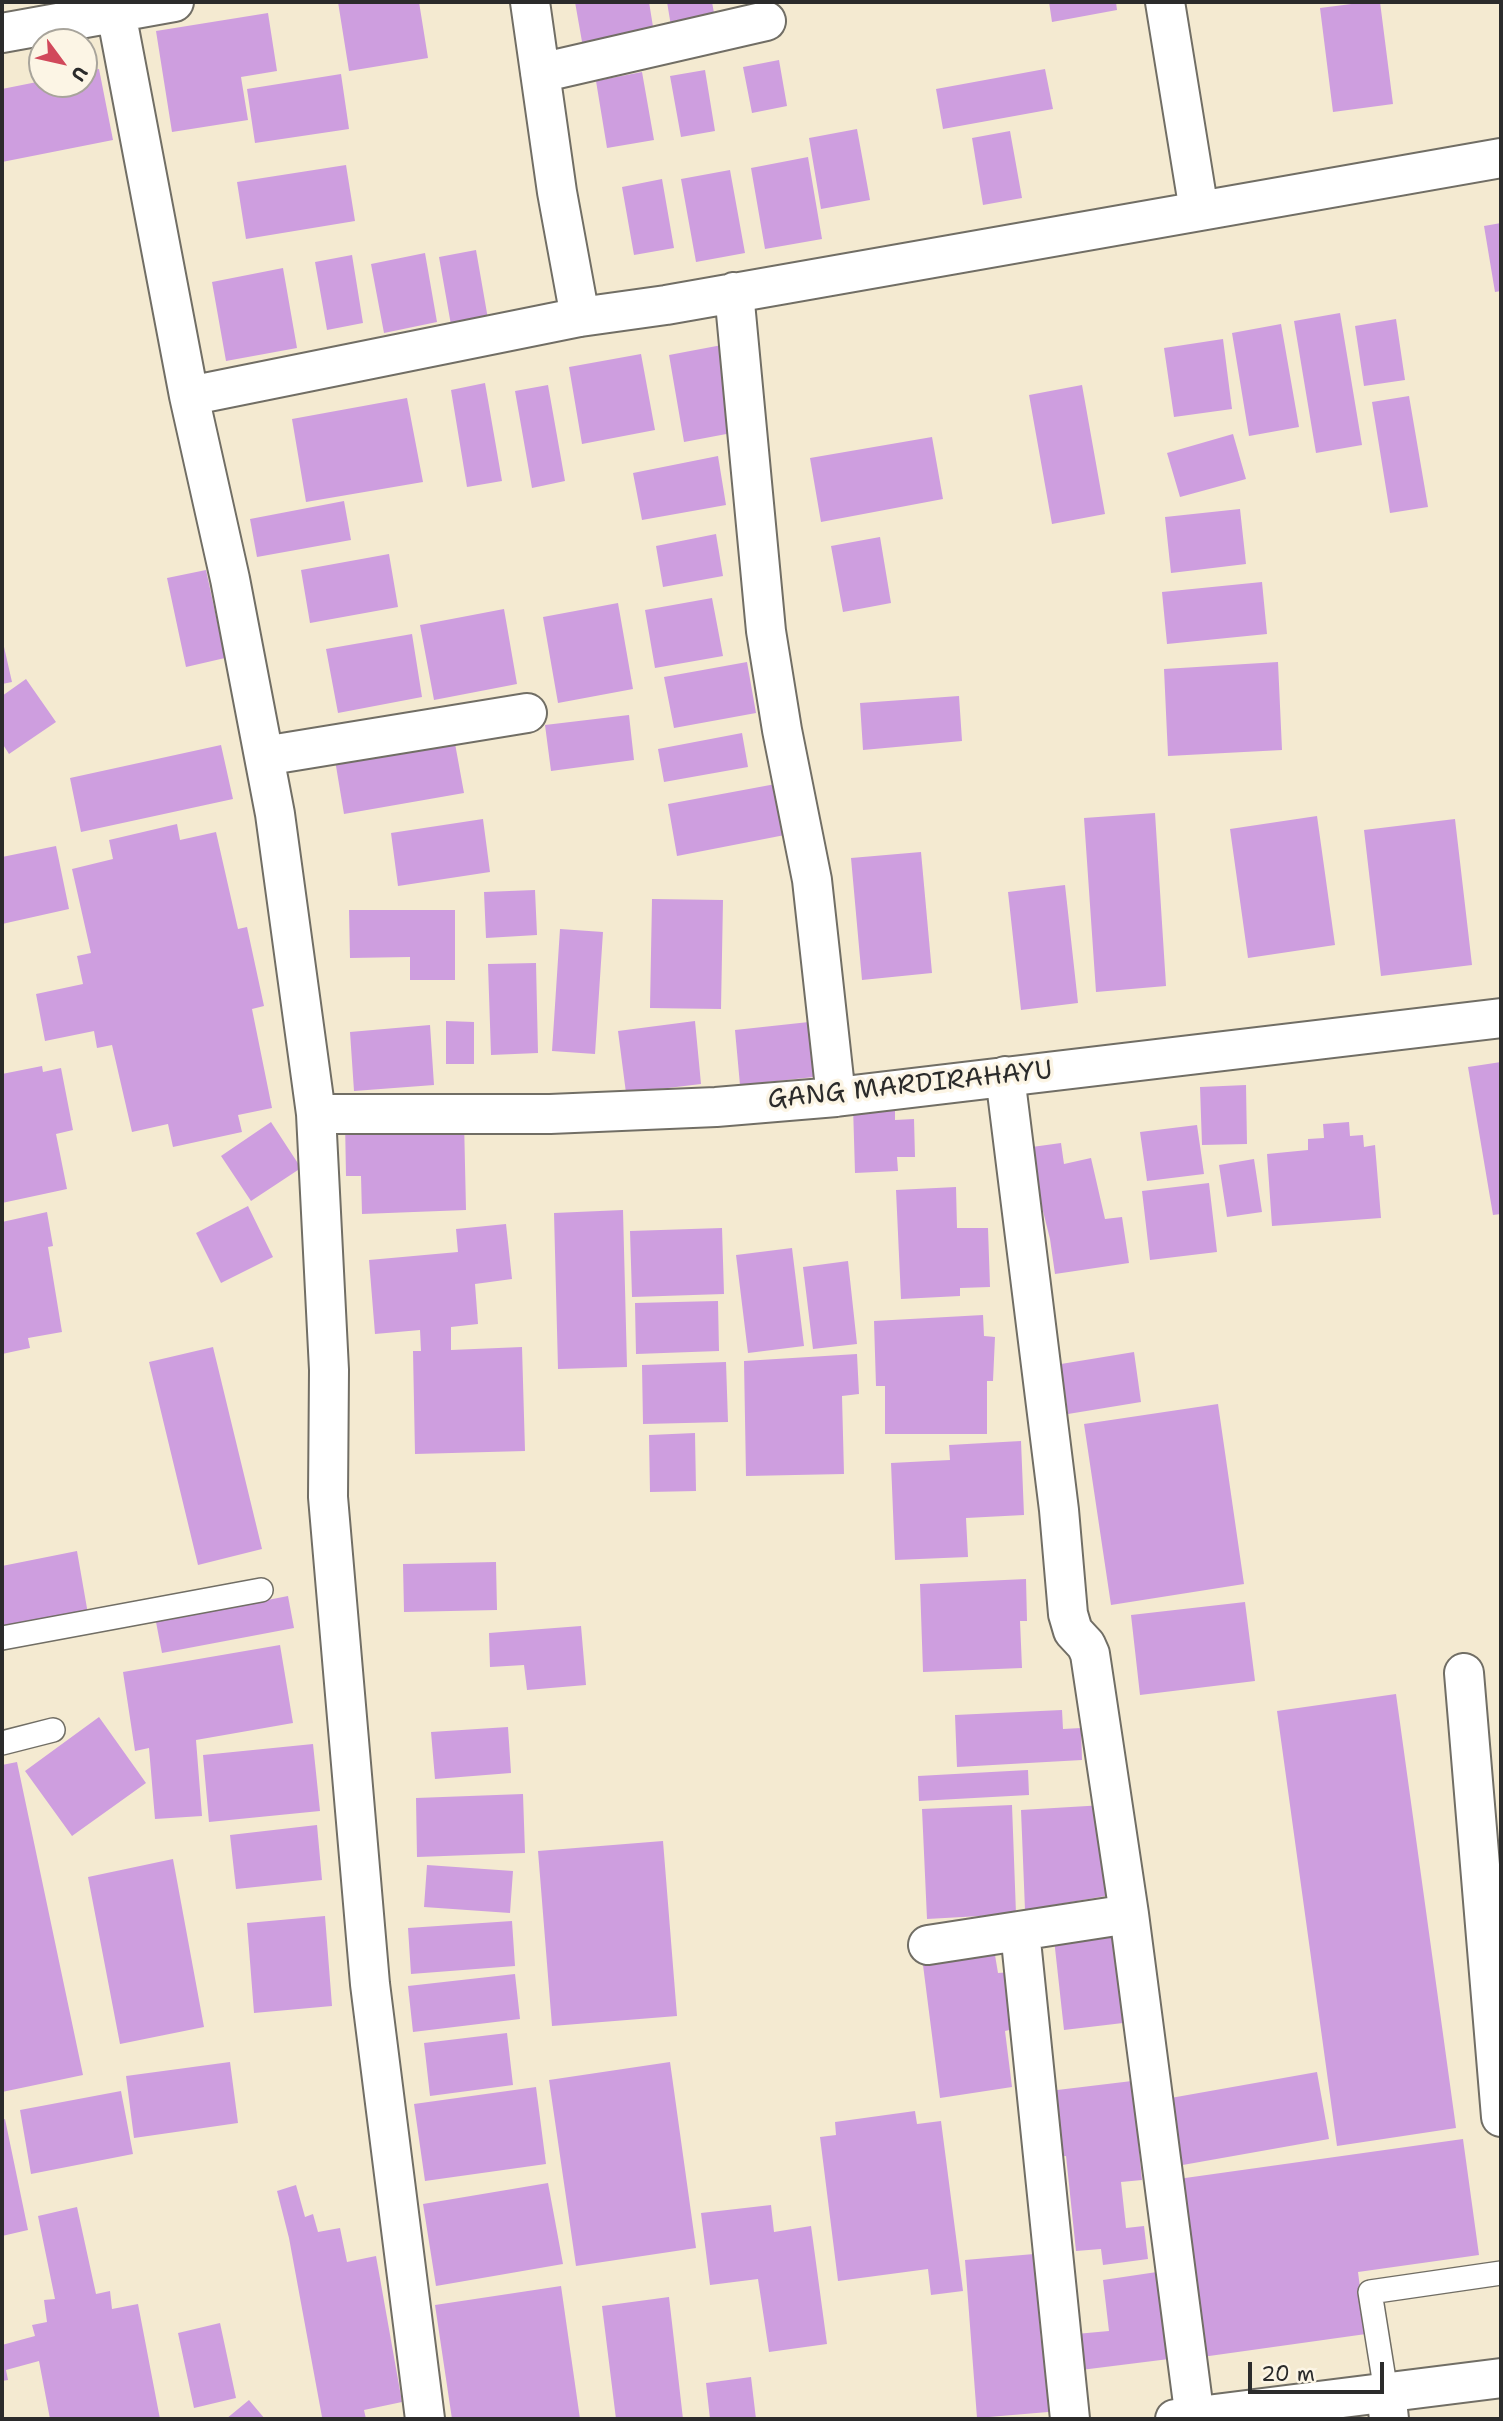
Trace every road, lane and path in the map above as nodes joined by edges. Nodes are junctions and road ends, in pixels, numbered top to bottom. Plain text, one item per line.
1 (174, 2) edge
2 (530, 2) edge
3 (1164, 2) edge
4 (115, 7) edge
5 (766, 22) dead end
6 (2, 33) edge
7 (540, 73) junction
8 (1501, 158) edge
9 (1199, 211) junction
10 (734, 292) junction
11 (580, 317) junction
12 (189, 396) junction
13 (527, 713) dead end
14 (264, 755) junction
15 (1501, 1018) edge
16 (1005, 1076) junction
17 (836, 1097) junction
18 (316, 1114) junction
19 (261, 1590) dead end
20 (2, 1638) edge
21 (1464, 1672) dead end
22 (53, 1730) dead end
23 (2, 1742) edge
24 (1129, 1913) junction
25 (1020, 1931) junction
26 (928, 1945) dead end
27 (1501, 2117) edge
28 (1501, 2273) edge
29 (1501, 2378) edge
30 (1388, 2406) edge
31 (1189, 2418) edge
32 (425, 2419) edge
33 (1070, 2419) edge

1 - 4 street
2 - 7 street
3 - 9 street
4 - 6 street
4 - 12 street
5 - 7 street
7 - 11 street
8 - 9 street
9 - 10 street
10 - 11 street
10 - 17 street
11 - 12 street
12 - 14 street
13 - 14 street
14 - 18 street
15 - 16 street, GANG MARDIRAHAYU
16 - 17 street, GANG MARDIRAHAYU
16 - 24 street
17 - 18 street, GANG MARDIRAHAYU
18 - 32 street
19 - 20 lane
21 - 27 street
22 - 23 lane
24 - 25 street
24 - 31 street
25 - 26 street
25 - 33 street
28 - 30 lane
29 - 30 street
30 - 31 street

